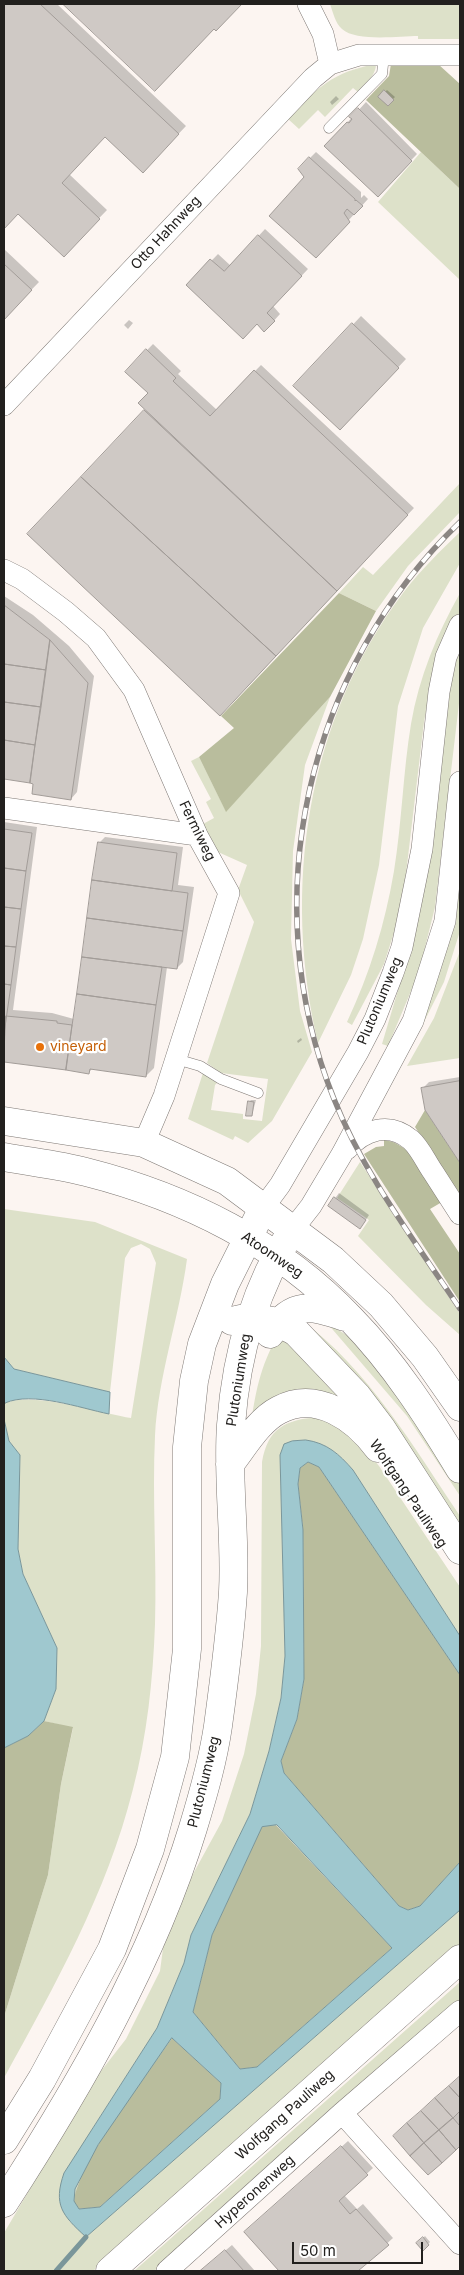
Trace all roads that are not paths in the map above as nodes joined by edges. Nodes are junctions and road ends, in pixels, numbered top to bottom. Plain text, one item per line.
1 (308, 4) edge
2 (460, 54) edge
3 (384, 55) junction
4 (330, 64) junction
5 (329, 128) dead end
6 (4, 405) edge
7 (4, 570) edge
8 (460, 625) edge
9 (460, 782) edge
10 (4, 808) edge
11 (197, 835) junction
12 (176, 1059) junction
13 (258, 1093) dead end
14 (4, 1121) edge
15 (144, 1143) junction
16 (342, 1154) junction
17 (4, 1158) edge
18 (263, 1208) junction
19 (460, 1214) edge
20 (293, 1229) junction
21 (248, 1237) junction
22 (276, 1255) junction
23 (250, 1317) junction
24 (352, 1319) junction
25 (278, 1322) junction
26 (202, 1344) junction
27 (239, 1368) junction
28 (458, 1399) edge
29 (230, 1464) junction
30 (460, 1468) edge
31 (460, 1550) edge
32 (460, 1571) edge
33 (460, 1959) edge
34 (460, 1976) edge
35 (460, 2011) edge
36 (342, 2113) junction
37 (4, 2140) edge
38 (4, 2203) edge
39 (460, 2244) edge
40 (110, 2271) edge
41 (123, 2271) edge
42 (167, 2271) edge

1 - 4 street
2 - 3 street
3 - 4 street
3 - 5 lane
4 - 6 street, Otto Hahnweg
7 - 11 street, Fermiweg
8 - 18 street, Plutoniumweg
9 - 16 street, Plutoniumweg
10 - 11 street
11 - 12 street, Fermiweg
12 - 13 lane
12 - 15 street, Fermiweg
14 - 15 main road
15 - 18 main road
16 - 19 street
16 - 20 street, Plutoniumweg
17 - 21 main road, Atoomweg
18 - 20 main road
18 - 21 main road, Plutoniumweg
20 - 22 main road, Plutoniumweg
20 - 28 main road
21 - 22 main road, Atoomweg
21 - 26 main road, Plutoniumweg
22 - 23 main road, Plutoniumweg
22 - 24 main road, Atoomweg
23 - 25 main road, Wolfgang Pauliweg
23 - 26 main road, Plutoniumweg
23 - 27 main road, Plutoniumweg
24 - 25 main road
24 - 30 main road, Atoomweg
25 - 27 main road
25 - 31 main road, Wolfgang Pauliweg
26 - 37 main road, Plutoniumweg
27 - 29 main road, Plutoniumweg
29 - 32 main road, Wolfgang Pauliweg
29 - 38 main road, Plutoniumweg
33 - 40 main road, Wolfgang Pauliweg
34 - 41 main road, Wolfgang Pauliweg
35 - 36 street, Hyperonenweg
36 - 39 street
36 - 42 street, Hyperonenweg

